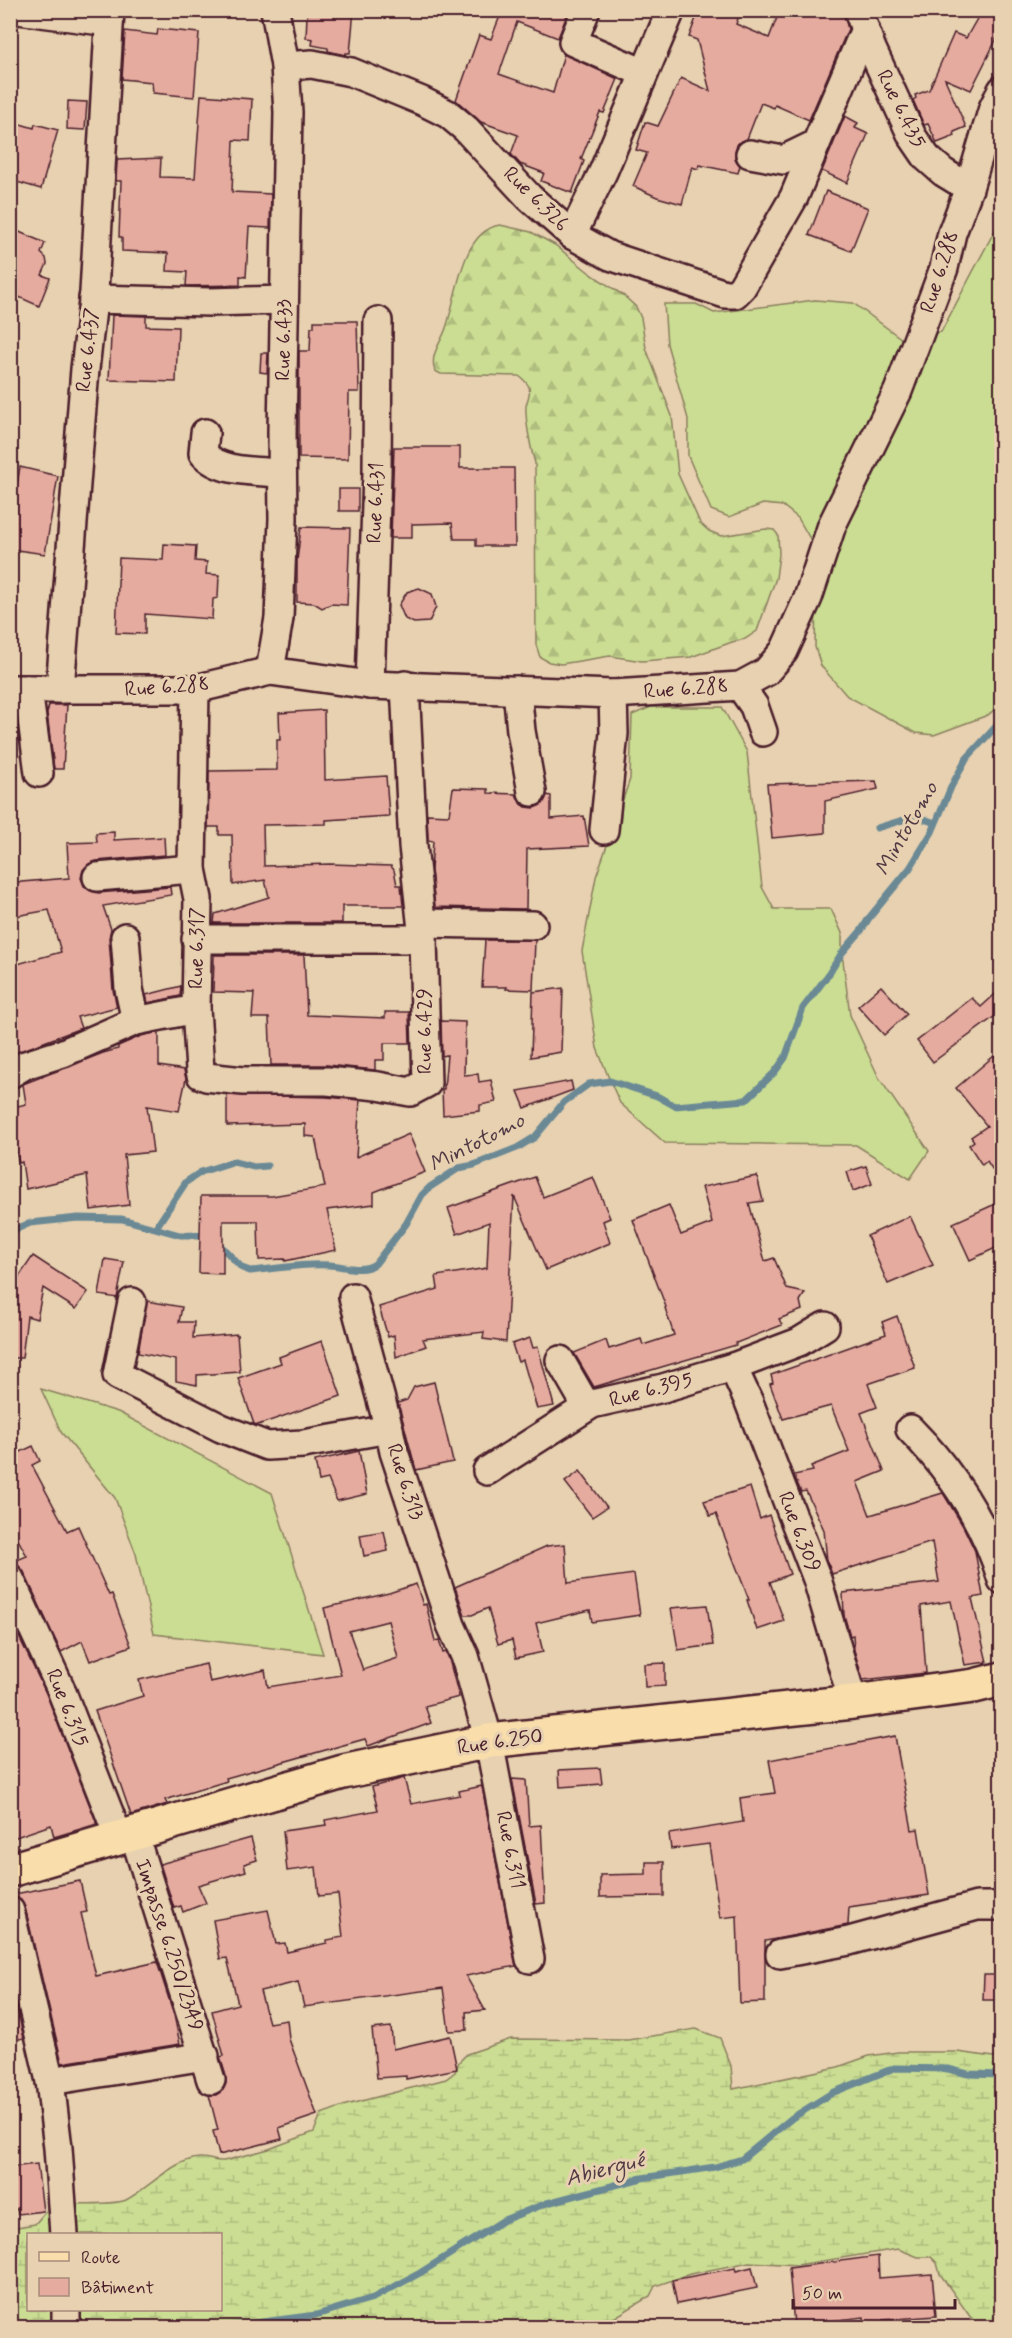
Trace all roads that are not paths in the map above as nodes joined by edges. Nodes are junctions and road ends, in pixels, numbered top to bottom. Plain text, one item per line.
1 (18, 10) edge
2 (275, 10) edge
3 (586, 10) edge
4 (665, 12) edge
5 (110, 16) edge
6 (862, 20) edge
7 (285, 66) junction
8 (644, 73) junction
9 (1002, 90) edge
10 (816, 144) junction
11 (750, 154) dead end
12 (969, 188) junction
13 (572, 235) junction
14 (93, 299) junction
15 (284, 300) junction
16 (378, 321) dead end
17 (205, 433) dead end
18 (282, 473) junction
19 (270, 671) junction
20 (370, 685) junction
21 (405, 685) junction
22 (740, 686) junction
23 (19, 689) edge
24 (60, 689) junction
25 (195, 689) junction
26 (517, 690) junction
27 (613, 694) junction
28 (763, 732) dead end
29 (39, 773) dead end
30 (532, 792) dead end
31 (603, 830) dead end
32 (192, 869) junction
33 (96, 877) dead end
34 (533, 925) dead end
35 (423, 931) junction
36 (124, 937) dead end
37 (196, 939) junction
38 (196, 1009) junction
39 (136, 1021) junction
40 (10, 1074) edge
41 (353, 1297) dead end
42 (132, 1302) dead end
43 (825, 1326) dead end
44 (560, 1360) dead end
45 (732, 1367) junction
46 (592, 1404) junction
47 (389, 1429) junction
48 (910, 1430) dead end
49 (487, 1471) dead end
50 (10, 1580) edge
51 (1002, 1580) edge
52 (1002, 1679) edge
53 (853, 1702) junction
54 (489, 1741) junction
55 (127, 1836) junction
56 (10, 1870) edge
57 (1002, 1906) edge
58 (10, 1911) edge
59 (780, 1954) dead end
60 (530, 1959) dead end
61 (50, 2081) junction
62 (64, 2233) edge
63 (66, 2311) edge
64 (66, 2328) edge

1 - 5 street
2 - 7 street, Rue 6.433
3 - 8 street
4 - 8 street, Rue 6.326
5 - 14 street, Rue 6.437
6 - 10 street
6 - 12 street, Rue 6.435
7 - 13 street, Rue 6.326
7 - 15 street, Rue 6.433
8 - 13 street, Rue 6.326
9 - 12 street, Rue 6.288
10 - 11 street
10 - 13 street
12 - 22 street, Rue 6.288
14 - 15 street
14 - 24 street, Rue 6.437
15 - 18 street, Rue 6.433
16 - 20 street, Rue 6.431
17 - 18 street
18 - 19 street, Rue 6.433
19 - 20 street, Rue 6.288
19 - 25 street, Rue 6.288
20 - 21 street, Rue 6.288
21 - 26 street, Rue 6.288
21 - 35 street, Rue 6.429
22 - 27 street, Rue 6.288
22 - 28 street
23 - 24 street, Rue 6.288
23 - 29 street
24 - 25 street, Rue 6.288
25 - 32 street, Rue 6.317
26 - 27 street, Rue 6.288
26 - 30 street
27 - 31 street
32 - 33 street
32 - 37 street, Rue 6.317
34 - 35 street
35 - 37 street
35 - 38 street, Rue 6.429
36 - 39 street
37 - 38 street, Rue 6.317
38 - 39 street, Rue 6.317
39 - 40 street, Rue 6.317
41 - 47 street
42 - 47 street, Rue 6.313
43 - 45 street, Rue 6.395
44 - 46 street
45 - 46 street, Rue 6.395
45 - 53 street, Rue 6.309
46 - 49 street, Rue 6.395
47 - 54 street, Rue 6.313
48 - 51 street
50 - 55 street, Rue 6.315
52 - 53 main road, Rue 6.250
53 - 54 main road, Rue 6.250
54 - 55 main road, Rue 6.250
54 - 60 street, Rue 6.311
55 - 56 main road, Rue 6.250
55 - 61 street, Impasse 6.250/2349
57 - 59 street
58 - 61 street
61 - 62 street
63 - 64 street

